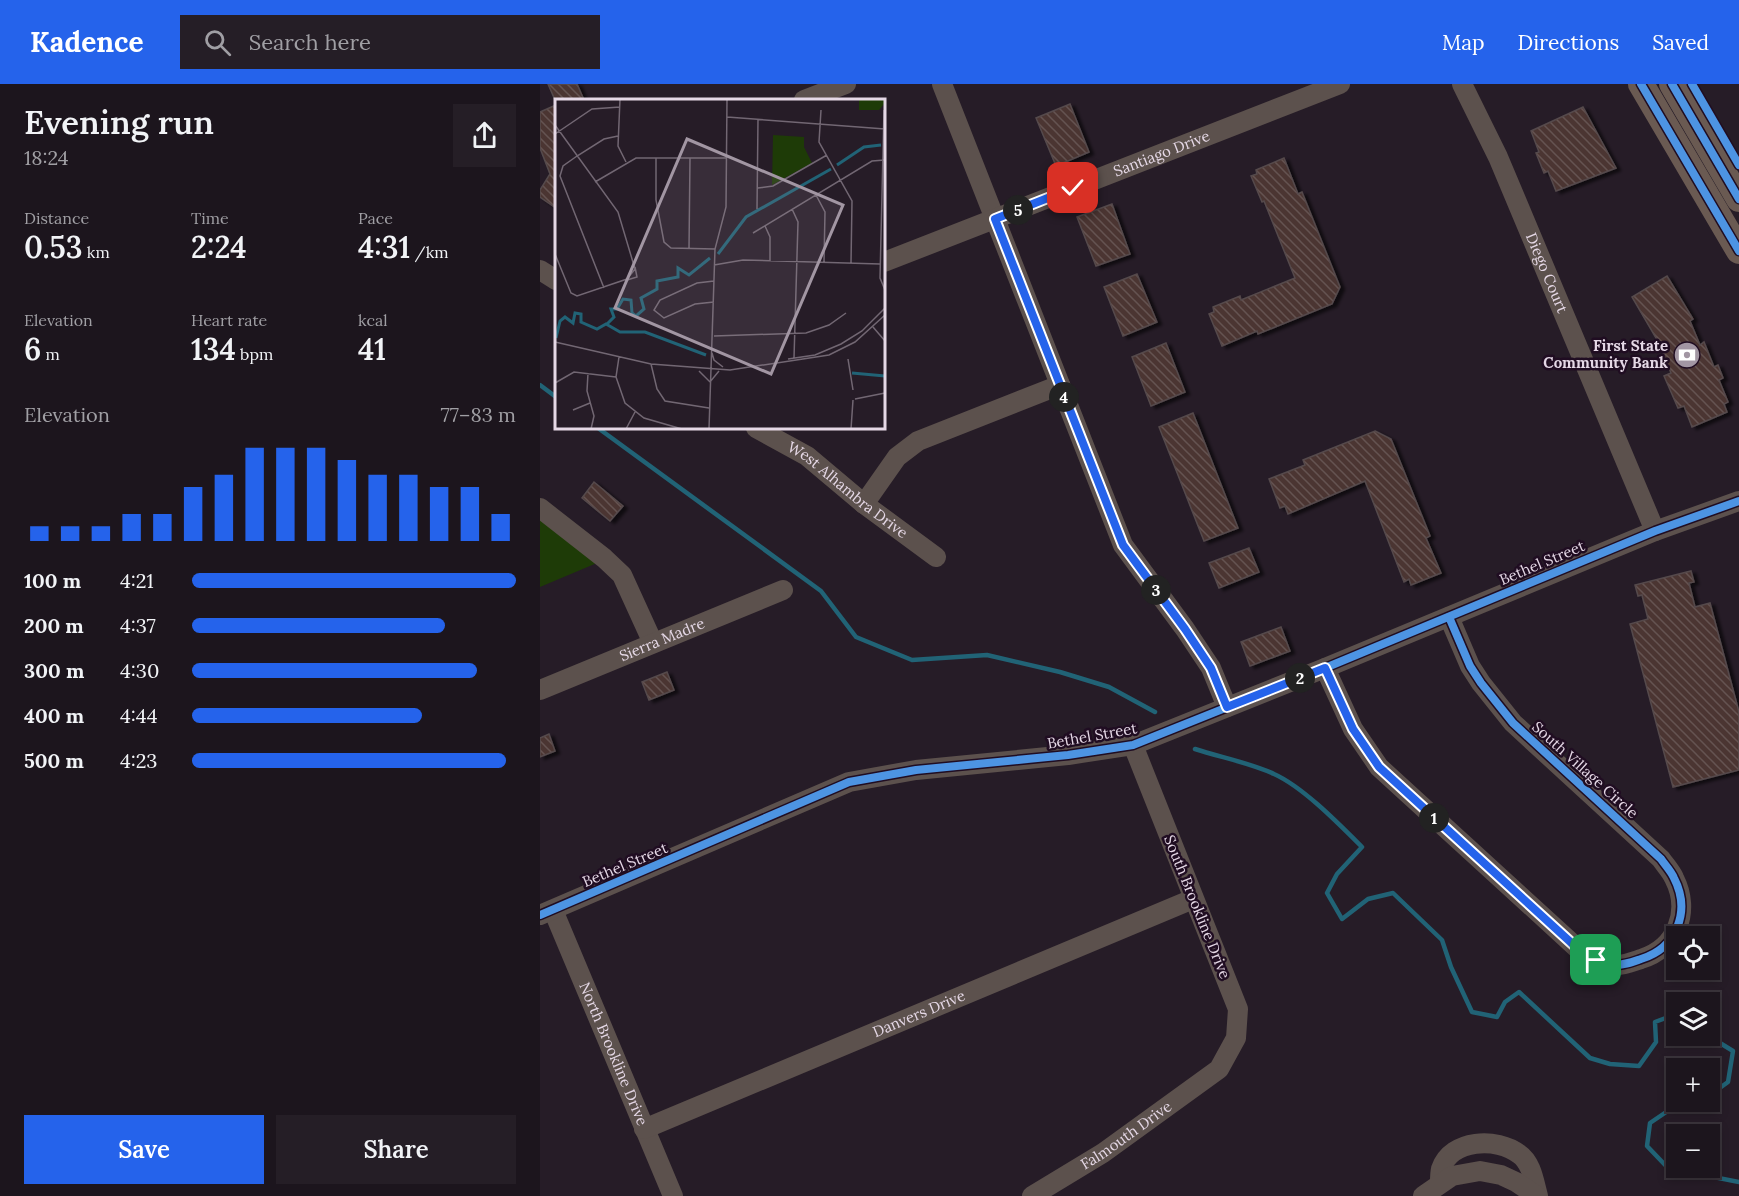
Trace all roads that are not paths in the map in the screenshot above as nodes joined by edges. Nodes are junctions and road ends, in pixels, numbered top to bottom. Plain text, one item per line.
1 (846, 84) edge
2 (942, 84) edge
3 (1340, 84) edge
4 (1462, 84) edge
5 (1641, 84) edge
6 (1656, 84) edge
7 (1672, 84) edge
8 (807, 99) edge
9 (1684, 106) junction
10 (1739, 199) edge
11 (995, 219) junction
12 (1739, 251) edge
13 (885, 262) edge
14 (1060, 385) junction
15 (758, 429) edge
16 (1739, 501) edge
17 (864, 504) junction
18 (540, 508) edge
19 (1655, 531) junction
20 (936, 556) dead end
21 (783, 590) dead end
22 (1449, 617) junction
23 (653, 643) junction
24 (1325, 668) junction
25 (540, 690) edge
26 (1227, 707) junction
27 (1133, 745) junction
28 (1193, 899) junction
29 (547, 913) edge
30 (1219, 1070) joint
31 (644, 1129) junction
32 (1440, 1183) junction
33 (673, 1196) edge
34 (1032, 1196) edge
35 (1424, 1196) edge
36 (1538, 1196) edge

1 - 8 street
2 - 11 street
3 - 11 street, Santiago Drive
4 - 19 street, Diego Court
5 - 12 main road
6 - 9 main road
7 - 9 main road
9 - 10 main road
11 - 13 street, Santiago Drive
11 - 14 street
14 - 17 street
14 - 26 street
15 - 17 street, West Alhambra Drive
16 - 19 street, Bethel Street
17 - 20 street, West Alhambra Drive
18 - 23 street
19 - 22 street, Bethel Street
21 - 23 street, Sierra Madre
22 - 24 street, Bethel Street
22 - 24 street, South Village Circle
23 - 25 street, Sierra Madre
24 - 26 street, Bethel Street
26 - 27 street, Bethel Street
27 - 28 street, South Brookline Drive
27 - 29 street, Bethel Street
28 - 30 street, South Brookline Drive
28 - 31 street, Danvers Drive
29 - 31 street, North Brookline Drive
30 - 34 street, Falmouth Drive
31 - 33 street, North Brookline Drive
32 - 35 street
32 - 36 street
32 - 36 street

